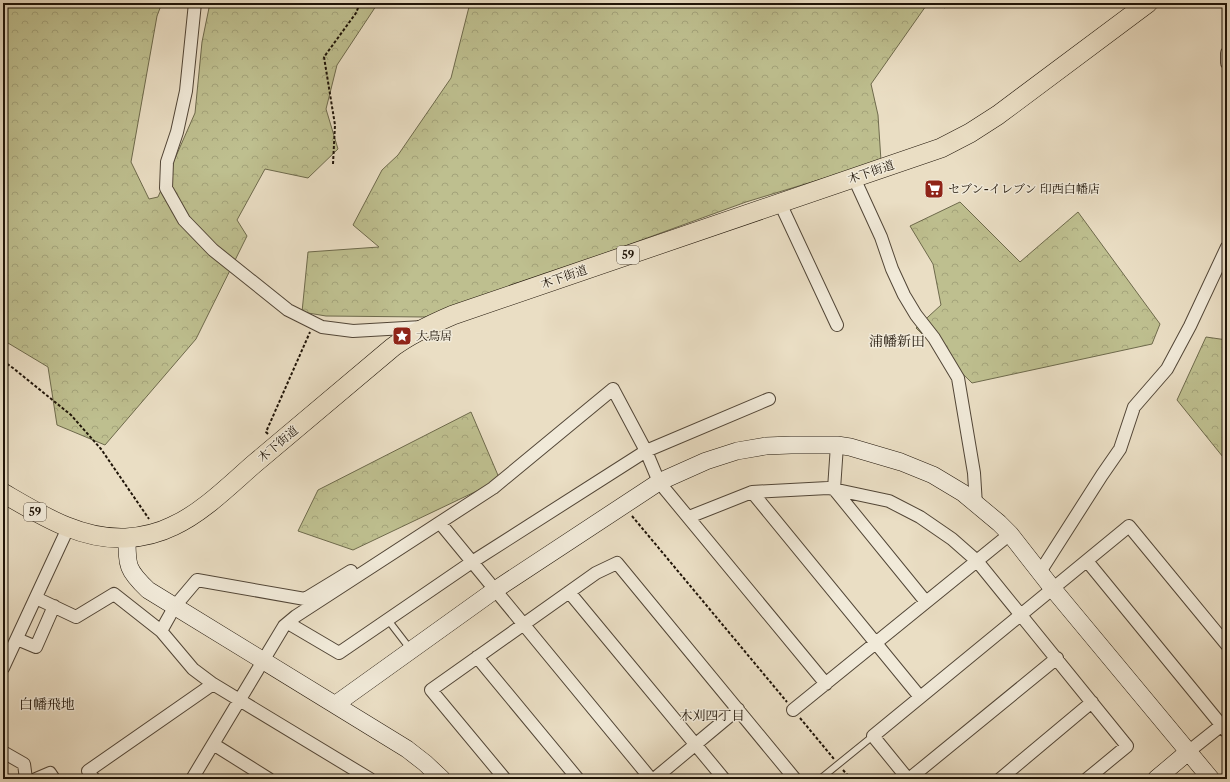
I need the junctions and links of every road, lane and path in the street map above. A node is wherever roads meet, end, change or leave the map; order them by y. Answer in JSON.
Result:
{"nodes":[{"id":1,"x":195,"y":3,"type":"edge"},
{"id":2,"x":360,"y":3,"type":"edge"},
{"id":3,"x":946,"y":3,"type":"edge"},
{"id":4,"x":1148,"y":3,"type":"edge"},
{"id":5,"x":944,"y":8,"type":"dead end"},
{"id":6,"x":1227,"y":53,"type":"edge"},
{"id":7,"x":1227,"y":63,"type":"edge"},
{"id":8,"x":333,"y":164,"type":"dead end"},
{"id":9,"x":854,"y":178,"type":"junction"},
{"id":10,"x":780,"y":203,"type":"junction"},
{"id":11,"x":1227,"y":247,"type":"edge"},
{"id":12,"x":314,"y":323,"type":"junction"},
{"id":13,"x":837,"y":325,"type":"dead end"},
{"id":14,"x":425,"y":327,"type":"junction"},
{"id":15,"x":3,"y":361,"type":"edge"},
{"id":16,"x":769,"y":399,"type":"dead end"},
{"id":17,"x":837,"y":445,"type":"junction"},
{"id":18,"x":275,"y":447,"type":"junction"},
{"id":19,"x":646,"y":451,"type":"junction"},
{"id":20,"x":659,"y":482,"type":"junction"},
{"id":21,"x":834,"y":489,"type":"junction"},
{"id":22,"x":752,"y":492,"type":"junction"},
{"id":23,"x":3,"y":493,"type":"edge"},
{"id":24,"x":482,"y":495,"type":"junction"},
{"id":25,"x":976,"y":505,"type":"junction"},
{"id":26,"x":623,"y":506,"type":"junction"},
{"id":27,"x":689,"y":517,"type":"junction"},
{"id":28,"x":440,"y":523,"type":"junction"},
{"id":29,"x":68,"y":528,"type":"junction"},
{"id":30,"x":152,"y":533,"type":"junction"},
{"id":31,"x":1010,"y":534,"type":"junction"},
{"id":32,"x":127,"y":538,"type":"junction"},
{"id":33,"x":977,"y":561,"type":"junction"},
{"id":34,"x":1087,"y":561,"type":"junction"},
{"id":35,"x":472,"y":562,"type":"junction"},
{"id":36,"x":1040,"y":572,"type":"junction"},
{"id":37,"x":1053,"y":589,"type":"junction"},
{"id":38,"x":495,"y":590,"type":"junction"},
{"id":39,"x":569,"y":592,"type":"junction"},
{"id":40,"x":36,"y":598,"type":"junction"},
{"id":41,"x":926,"y":602,"type":"junction"},
{"id":42,"x":54,"y":606,"type":"junction"},
{"id":43,"x":174,"y":606,"type":"junction"},
{"id":44,"x":1021,"y":615,"type":"junction"},
{"id":45,"x":388,"y":620,"type":"junction"},
{"id":46,"x":288,"y":623,"type":"junction"},
{"id":47,"x":523,"y":624,"type":"junction"},
{"id":48,"x":161,"y":631,"type":"junction"},
{"id":49,"x":17,"y":639,"type":"junction"},
{"id":50,"x":875,"y":644,"type":"junction"},
{"id":51,"x":1227,"y":645,"type":"edge"},
{"id":52,"x":411,"y":650,"type":"junction"},
{"id":53,"x":477,"y":657,"type":"junction"},
{"id":54,"x":1057,"y":658,"type":"junction"},
{"id":55,"x":263,"y":661,"type":"junction"},
{"id":56,"x":3,"y":668,"type":"edge"},
{"id":57,"x":213,"y":684,"type":"junction"},
{"id":58,"x":826,"y":684,"type":"junction"},
{"id":59,"x":920,"y":697,"type":"junction"},
{"id":60,"x":240,"y":699,"type":"junction"},
{"id":61,"x":1092,"y":702,"type":"junction"},
{"id":62,"x":336,"y":704,"type":"junction"},
{"id":63,"x":738,"y":709,"type":"junction"},
{"id":64,"x":793,"y":710,"type":"junction"},
{"id":65,"x":1225,"y":726,"type":"edge"},
{"id":66,"x":873,"y":736,"type":"junction"},
{"id":67,"x":213,"y":744,"type":"junction"},
{"id":68,"x":696,"y":745,"type":"junction"},
{"id":69,"x":3,"y":752,"type":"edge"},
{"id":70,"x":1188,"y":752,"type":"junction"},
{"id":71,"x":838,"y":764,"type":"junction"},
{"id":72,"x":26,"y":779,"type":"edge"},
{"id":73,"x":36,"y":779,"type":"edge"},
{"id":74,"x":54,"y":779,"type":"edge"},
{"id":75,"x":94,"y":779,"type":"edge"},
{"id":76,"x":192,"y":779,"type":"edge"},
{"id":77,"x":269,"y":779,"type":"edge"},
{"id":78,"x":370,"y":779,"type":"edge"},
{"id":79,"x":442,"y":779,"type":"edge"},
{"id":80,"x":505,"y":779,"type":"edge"},
{"id":81,"x":578,"y":779,"type":"edge"},
{"id":82,"x":651,"y":779,"type":"edge"},
{"id":83,"x":654,"y":779,"type":"edge"},
{"id":84,"x":724,"y":779,"type":"edge"},
{"id":85,"x":795,"y":779,"type":"edge"},
{"id":86,"x":820,"y":779,"type":"edge"},
{"id":87,"x":851,"y":779,"type":"edge"},
{"id":88,"x":909,"y":779,"type":"edge"},
{"id":89,"x":1000,"y":779,"type":"edge"},
{"id":90,"x":1087,"y":779,"type":"edge"},
{"id":91,"x":1156,"y":779,"type":"edge"},
{"id":92,"x":1210,"y":779,"type":"edge"}],
"edges":[{"from":1,"to":12,"type":"street"},
{"from":2,"to":8,"type":"path"},
{"from":3,"to":5,"type":"path"},
{"from":4,"to":9,"type":"main road","name":"木下街道","number":"59"},
{"from":6,"to":7,"type":"street"},
{"from":9,"to":10,"type":"main road","name":"木下街道","number":"59"},
{"from":9,"to":25,"type":"street"},
{"from":10,"to":13,"type":"street"},
{"from":10,"to":14,"type":"main road","name":"木下街道","number":"59"},
{"from":11,"to":36,"type":"street"},
{"from":12,"to":14,"type":"street"},
{"from":12,"to":18,"type":"path"},
{"from":14,"to":18,"type":"main road","name":"木下街道","number":"59"},
{"from":15,"to":30,"type":"path"},
{"from":16,"to":19,"type":"street"},
{"from":17,"to":20,"type":"street"},
{"from":17,"to":21,"type":"street"},
{"from":17,"to":25,"type":"street"},
{"from":18,"to":30,"type":"main road","name":"木下街道","number":"59"},
{"from":19,"to":20,"type":"street"},
{"from":19,"to":24,"type":"street"},
{"from":19,"to":35,"type":"street"},
{"from":20,"to":26,"type":"street"},
{"from":20,"to":27,"type":"street"},
{"from":21,"to":22,"type":"street"},
{"from":21,"to":33,"type":"street"},
{"from":21,"to":41,"type":"street"},
{"from":22,"to":27,"type":"street"},
{"from":22,"to":50,"type":"street"},
{"from":23,"to":29,"type":"main road","name":"木下街道","number":"59"},
{"from":24,"to":28,"type":"street"},
{"from":24,"to":43,"type":"street"},
{"from":25,"to":31,"type":"street"},
{"from":26,"to":38,"type":"street"},
{"from":26,"to":64,"type":"path"},
{"from":27,"to":58,"type":"street"},
{"from":28,"to":35,"type":"street"},
{"from":28,"to":46,"type":"street"},
{"from":29,"to":32,"type":"main road","name":"木下街道","number":"59"},
{"from":29,"to":40,"type":"street"},
{"from":30,"to":32,"type":"main road","name":"木下街道","number":"59"},
{"from":31,"to":33,"type":"street"},
{"from":31,"to":36,"type":"street"},
{"from":32,"to":43,"type":"street"},
{"from":33,"to":41,"type":"street"},
{"from":33,"to":44,"type":"street"},
{"from":34,"to":37,"type":"street"},
{"from":34,"to":51,"type":"street"},
{"from":34,"to":65,"type":"street"},
{"from":35,"to":38,"type":"street"},
{"from":35,"to":45,"type":"street"},
{"from":36,"to":37,"type":"street"},
{"from":37,"to":44,"type":"street"},
{"from":37,"to":70,"type":"street"},
{"from":38,"to":47,"type":"street"},
{"from":38,"to":52,"type":"street"},
{"from":39,"to":47,"type":"street"},
{"from":39,"to":63,"type":"street"},
{"from":39,"to":68,"type":"street"},
{"from":40,"to":42,"type":"street"},
{"from":40,"to":49,"type":"street"},
{"from":41,"to":50,"type":"street"},
{"from":42,"to":48,"type":"street"},
{"from":42,"to":49,"type":"street"},
{"from":43,"to":48,"type":"street"},
{"from":43,"to":55,"type":"street"},
{"from":44,"to":54,"type":"street"},
{"from":44,"to":59,"type":"street"},
{"from":45,"to":46,"type":"street"},
{"from":45,"to":52,"type":"lane"},
{"from":46,"to":55,"type":"street"},
{"from":47,"to":53,"type":"street"},
{"from":47,"to":82,"type":"street"},
{"from":48,"to":57,"type":"street"},
{"from":49,"to":56,"type":"street"},
{"from":50,"to":58,"type":"street"},
{"from":50,"to":59,"type":"street"},
{"from":52,"to":62,"type":"street"},
{"from":53,"to":80,"type":"street"},
{"from":53,"to":81,"type":"street"},
{"from":54,"to":61,"type":"street"},
{"from":54,"to":88,"type":"street"},
{"from":55,"to":60,"type":"street"},
{"from":55,"to":62,"type":"street"},
{"from":57,"to":60,"type":"street"},
{"from":57,"to":75,"type":"street"},
{"from":58,"to":64,"type":"street"},
{"from":59,"to":66,"type":"street"},
{"from":60,"to":67,"type":"street"},
{"from":60,"to":78,"type":"street"},
{"from":61,"to":89,"type":"street"},
{"from":61,"to":90,"type":"street"},
{"from":62,"to":79,"type":"street"},
{"from":63,"to":68,"type":"street"},
{"from":63,"to":85,"type":"street"},
{"from":64,"to":71,"type":"path"},
{"from":65,"to":70,"type":"street"},
{"from":66,"to":71,"type":"lane"},
{"from":66,"to":88,"type":"street"},
{"from":67,"to":76,"type":"street"},
{"from":67,"to":77,"type":"street"},
{"from":68,"to":83,"type":"street"},
{"from":68,"to":84,"type":"street"},
{"from":69,"to":72,"type":"street"},
{"from":70,"to":91,"type":"street"},
{"from":70,"to":92,"type":"street"},
{"from":71,"to":86,"type":"lane"},
{"from":71,"to":87,"type":"path"},
{"from":73,"to":74,"type":"street"}]}
